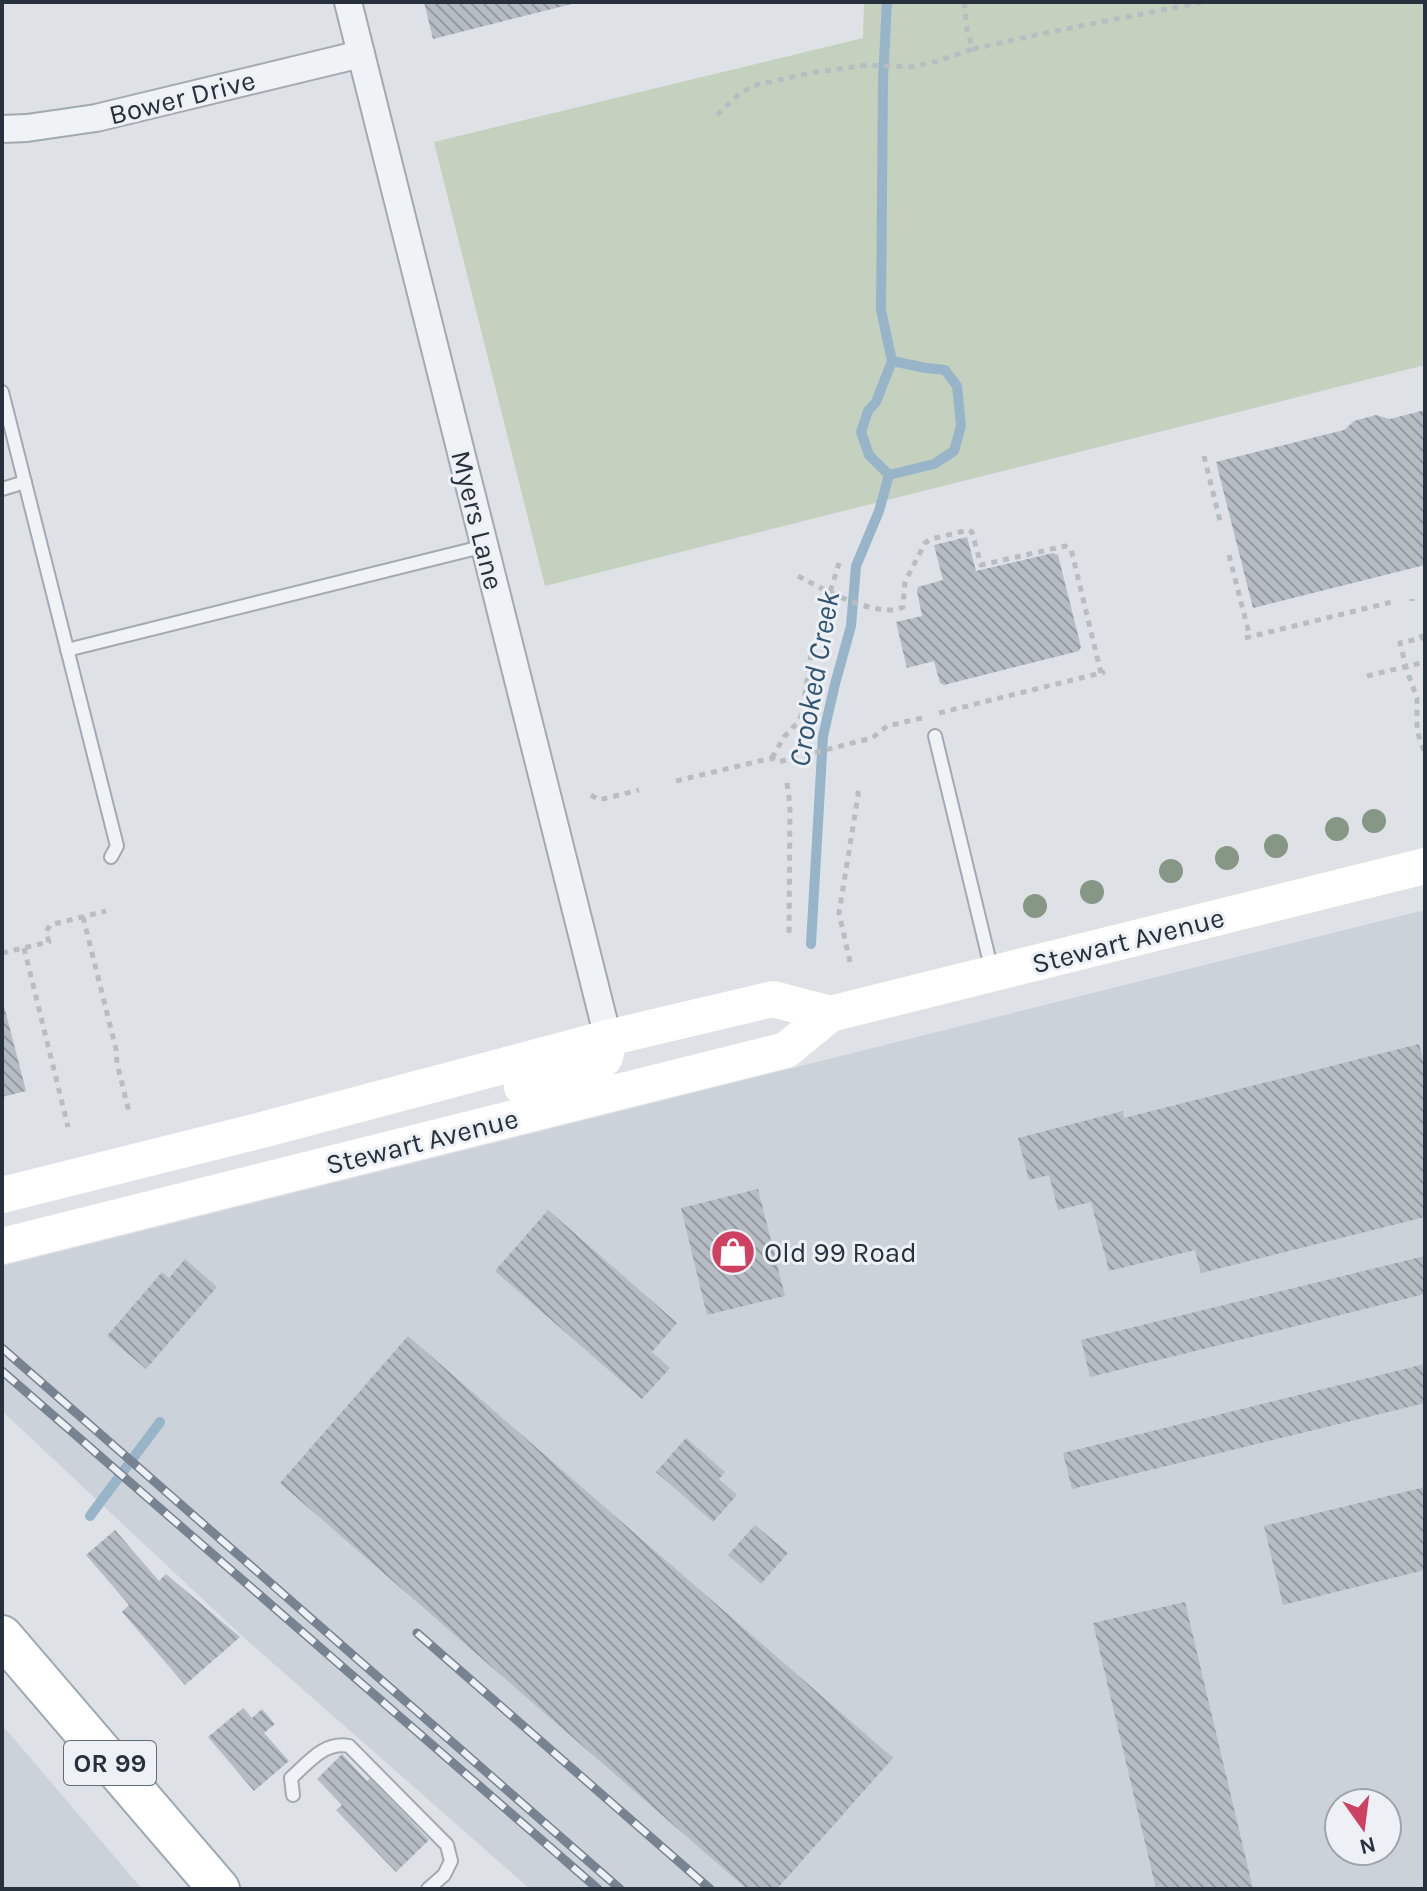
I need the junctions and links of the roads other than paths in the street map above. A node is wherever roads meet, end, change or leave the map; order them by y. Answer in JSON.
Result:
{"nodes":[{"id":1,"x":348,"y":2,"type":"edge"},
{"id":2,"x":361,"y":54,"type":"junction"},
{"id":3,"x":2,"y":129,"type":"edge"},
{"id":4,"x":2,"y":392,"type":"edge"},
{"id":5,"x":25,"y":482,"type":"junction"},
{"id":6,"x":2,"y":489,"type":"edge"},
{"id":7,"x":485,"y":546,"type":"junction"},
{"id":8,"x":67,"y":650,"type":"junction"},
{"id":9,"x":935,"y":736,"type":"dead end"},
{"id":10,"x":111,"y":857,"type":"dead end"},
{"id":11,"x":1425,"y":866,"type":"edge"},
{"id":12,"x":993,"y":974,"type":"junction"},
{"id":13,"x":830,"y":1014,"type":"junction"},
{"id":14,"x":608,"y":1038,"type":"junction"},
{"id":15,"x":329,"y":1165,"type":"junction"},
{"id":16,"x":2,"y":1195,"type":"edge"},
{"id":17,"x":2,"y":1246,"type":"edge"},
{"id":18,"x":2,"y":1636,"type":"edge"},
{"id":19,"x":293,"y":1795,"type":"dead end"},
{"id":20,"x":219,"y":1889,"type":"edge"},
{"id":21,"x":428,"y":1889,"type":"edge"}],
"edges":[{"from":1,"to":2,"type":"street","name":"Myers Lane"},
{"from":2,"to":3,"type":"street","name":"Bower Drive"},
{"from":2,"to":7,"type":"street","name":"Myers Lane"},
{"from":4,"to":5,"type":"lane"},
{"from":5,"to":6,"type":"lane"},
{"from":5,"to":8,"type":"lane"},
{"from":7,"to":8,"type":"lane"},
{"from":7,"to":14,"type":"street","name":"Myers Lane"},
{"from":8,"to":10,"type":"lane"},
{"from":9,"to":12,"type":"lane"},
{"from":11,"to":12,"type":"main road","name":"Stewart Avenue"},
{"from":12,"to":13,"type":"main road","name":"Stewart Avenue"},
{"from":13,"to":14,"type":"main road","name":"Stewart Avenue"},
{"from":13,"to":15,"type":"main road","name":"Stewart Avenue"},
{"from":14,"to":15,"type":"main road"},
{"from":14,"to":16,"type":"main road","name":"Stewart Avenue"},
{"from":15,"to":17,"type":"main road","name":"Stewart Avenue"},
{"from":18,"to":20,"type":"main road","number":"OR 99"},
{"from":19,"to":21,"type":"lane"}]}
